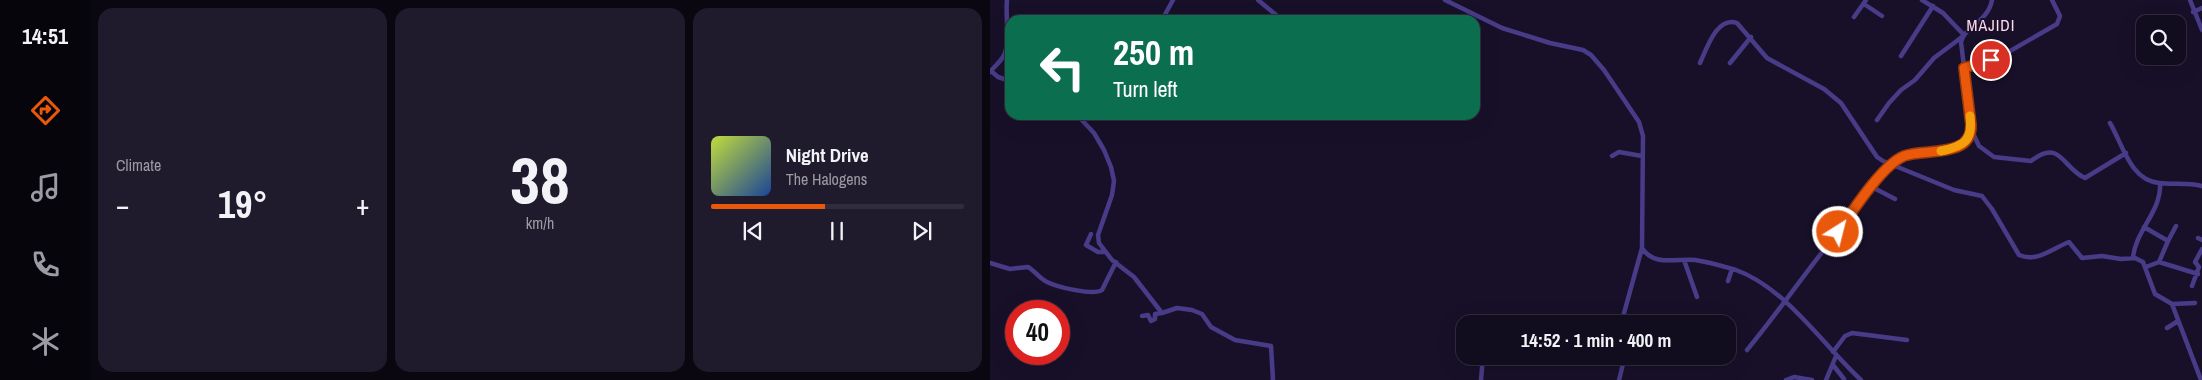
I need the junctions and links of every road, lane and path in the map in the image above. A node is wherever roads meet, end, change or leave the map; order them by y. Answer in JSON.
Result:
{"nodes":[{"id":1,"x":1007,"y":0,"type":"edge"},
{"id":2,"x":1173,"y":0,"type":"edge"},
{"id":3,"x":1258,"y":0,"type":"edge"},
{"id":4,"x":1445,"y":0,"type":"edge"},
{"id":5,"x":1922,"y":0,"type":"edge"},
{"id":6,"x":1992,"y":0,"type":"edge"},
{"id":7,"x":2052,"y":0,"type":"edge"},
{"id":8,"x":2190,"y":0,"type":"edge"},
{"id":9,"x":1865,"y":2,"type":"edge"},
{"id":10,"x":1933,"y":6,"type":"junction"},
{"id":11,"x":2202,"y":8,"type":"edge"},
{"id":12,"x":2193,"y":12,"type":"junction"},
{"id":13,"x":1005,"y":15,"type":"edge"},
{"id":14,"x":1165,"y":15,"type":"edge"},
{"id":15,"x":1276,"y":15,"type":"edge"},
{"id":16,"x":1476,"y":15,"type":"edge"},
{"id":17,"x":1882,"y":16,"type":"dead end"},
{"id":18,"x":1480,"y":17,"type":"edge"},
{"id":19,"x":1854,"y":17,"type":"dead end"},
{"id":20,"x":2202,"y":30,"type":"edge"},
{"id":21,"x":1963,"y":36,"type":"junction"},
{"id":22,"x":1751,"y":37,"type":"junction"},
{"id":23,"x":1005,"y":51,"type":"edge"},
{"id":24,"x":1901,"y":56,"type":"dead end"},
{"id":25,"x":1700,"y":63,"type":"dead end"},
{"id":26,"x":1730,"y":63,"type":"dead end"},
{"id":27,"x":1964,"y":68,"type":"junction"},
{"id":28,"x":990,"y":72,"type":"edge"},
{"id":29,"x":1005,"y":79,"type":"edge"},
{"id":30,"x":1082,"y":120,"type":"edge"},
{"id":31,"x":1877,"y":120,"type":"dead end"},
{"id":32,"x":2110,"y":123,"type":"dead end"},
{"id":33,"x":1972,"y":130,"type":"junction"},
{"id":34,"x":2126,"y":154,"type":"junction"},
{"id":35,"x":1612,"y":156,"type":"dead end"},
{"id":36,"x":1642,"y":156,"type":"junction"},
{"id":37,"x":1892,"y":165,"type":"junction"},
{"id":38,"x":2160,"y":183,"type":"junction"},
{"id":39,"x":1872,"y":186,"type":"junction"},
{"id":40,"x":2202,"y":186,"type":"edge"},
{"id":41,"x":1895,"y":199,"type":"dead end"},
{"id":42,"x":2176,"y":226,"type":"dead end"},
{"id":43,"x":2144,"y":228,"type":"junction"},
{"id":44,"x":1091,"y":234,"type":"dead end"},
{"id":45,"x":2168,"y":241,"type":"junction"},
{"id":46,"x":1642,"y":248,"type":"junction"},
{"id":47,"x":2202,"y":250,"type":"edge"},
{"id":48,"x":1104,"y":252,"type":"junction"},
{"id":49,"x":2133,"y":258,"type":"junction"},
{"id":50,"x":1684,"y":260,"type":"junction"},
{"id":51,"x":1116,"y":262,"type":"junction"},
{"id":52,"x":2158,"y":262,"type":"junction"},
{"id":53,"x":990,"y":263,"type":"edge"},
{"id":54,"x":2146,"y":267,"type":"junction"},
{"id":55,"x":2200,"y":268,"type":"edge"},
{"id":56,"x":1732,"y":269,"type":"junction"},
{"id":57,"x":2198,"y":274,"type":"junction"},
{"id":58,"x":1728,"y":281,"type":"dead end"},
{"id":59,"x":2192,"y":286,"type":"dead end"},
{"id":60,"x":1697,"y":297,"type":"dead end"},
{"id":61,"x":1786,"y":303,"type":"junction"},
{"id":62,"x":2194,"y":303,"type":"dead end"},
{"id":63,"x":2172,"y":304,"type":"junction"},
{"id":64,"x":1162,"y":313,"type":"junction"},
{"id":65,"x":1623,"y":315,"type":"edge"},
{"id":66,"x":1142,"y":316,"type":"dead end"},
{"id":67,"x":2178,"y":321,"type":"junction"},
{"id":68,"x":2167,"y":328,"type":"dead end"},
{"id":69,"x":1907,"y":340,"type":"dead end"},
{"id":70,"x":1747,"y":350,"type":"dead end"},
{"id":71,"x":1834,"y":354,"type":"junction"},
{"id":72,"x":1482,"y":365,"type":"edge"},
{"id":73,"x":1623,"y":365,"type":"edge"},
{"id":74,"x":1832,"y":365,"type":"junction"},
{"id":75,"x":1273,"y":380,"type":"edge"},
{"id":76,"x":1481,"y":380,"type":"edge"},
{"id":77,"x":1619,"y":380,"type":"edge"},
{"id":78,"x":1786,"y":380,"type":"edge"},
{"id":79,"x":1812,"y":380,"type":"edge"},
{"id":80,"x":1826,"y":380,"type":"edge"},
{"id":81,"x":1845,"y":380,"type":"edge"},
{"id":82,"x":1861,"y":380,"type":"edge"},
{"id":83,"x":2201,"y":380,"type":"edge"}],
"edges":[{"from":1,"to":13,"type":"street"},
{"from":2,"to":14,"type":"street"},
{"from":3,"to":15,"type":"street"},
{"from":4,"to":16,"type":"street"},
{"from":5,"to":10,"type":"street"},
{"from":6,"to":21,"type":"street"},
{"from":7,"to":27,"type":"street"},
{"from":8,"to":12,"type":"street"},
{"from":9,"to":17,"type":"street"},
{"from":9,"to":19,"type":"street"},
{"from":10,"to":21,"type":"street"},
{"from":10,"to":24,"type":"street"},
{"from":11,"to":12,"type":"street"},
{"from":12,"to":20,"type":"street"},
{"from":18,"to":36,"type":"street"},
{"from":21,"to":27,"type":"street"},
{"from":21,"to":31,"type":"street"},
{"from":22,"to":25,"type":"street"},
{"from":22,"to":26,"type":"street"},
{"from":22,"to":37,"type":"street"},
{"from":23,"to":28,"type":"street"},
{"from":27,"to":33,"type":"street"},
{"from":28,"to":29,"type":"street"},
{"from":30,"to":48,"type":"street"},
{"from":32,"to":34,"type":"street"},
{"from":33,"to":34,"type":"street"},
{"from":33,"to":37,"type":"street"},
{"from":34,"to":38,"type":"street"},
{"from":35,"to":36,"type":"street"},
{"from":36,"to":46,"type":"street"},
{"from":37,"to":39,"type":"street"},
{"from":37,"to":49,"type":"street"},
{"from":38,"to":40,"type":"street"},
{"from":38,"to":43,"type":"street"},
{"from":39,"to":41,"type":"street"},
{"from":39,"to":61,"type":"street"},
{"from":42,"to":45,"type":"street"},
{"from":43,"to":45,"type":"street"},
{"from":43,"to":49,"type":"street"},
{"from":44,"to":48,"type":"street"},
{"from":45,"to":52,"type":"street"},
{"from":46,"to":50,"type":"street"},
{"from":46,"to":65,"type":"street"},
{"from":47,"to":55,"type":"street"},
{"from":48,"to":51,"type":"street"},
{"from":49,"to":54,"type":"street"},
{"from":50,"to":56,"type":"street"},
{"from":50,"to":60,"type":"street"},
{"from":51,"to":53,"type":"street"},
{"from":51,"to":64,"type":"street"},
{"from":52,"to":54,"type":"street"},
{"from":52,"to":57,"type":"street"},
{"from":54,"to":63,"type":"street"},
{"from":55,"to":57,"type":"street"},
{"from":56,"to":58,"type":"street"},
{"from":56,"to":61,"type":"street"},
{"from":57,"to":59,"type":"street"},
{"from":61,"to":70,"type":"street"},
{"from":61,"to":71,"type":"street"},
{"from":62,"to":63,"type":"street"},
{"from":63,"to":67,"type":"street"},
{"from":64,"to":66,"type":"street"},
{"from":64,"to":75,"type":"street"},
{"from":67,"to":68,"type":"street"},
{"from":67,"to":83,"type":"street"},
{"from":69,"to":71,"type":"street"},
{"from":71,"to":74,"type":"street"},
{"from":71,"to":82,"type":"street"},
{"from":72,"to":76,"type":"street"},
{"from":73,"to":77,"type":"street"},
{"from":74,"to":80,"type":"street"},
{"from":74,"to":81,"type":"street"},
{"from":78,"to":79,"type":"street"}]}
